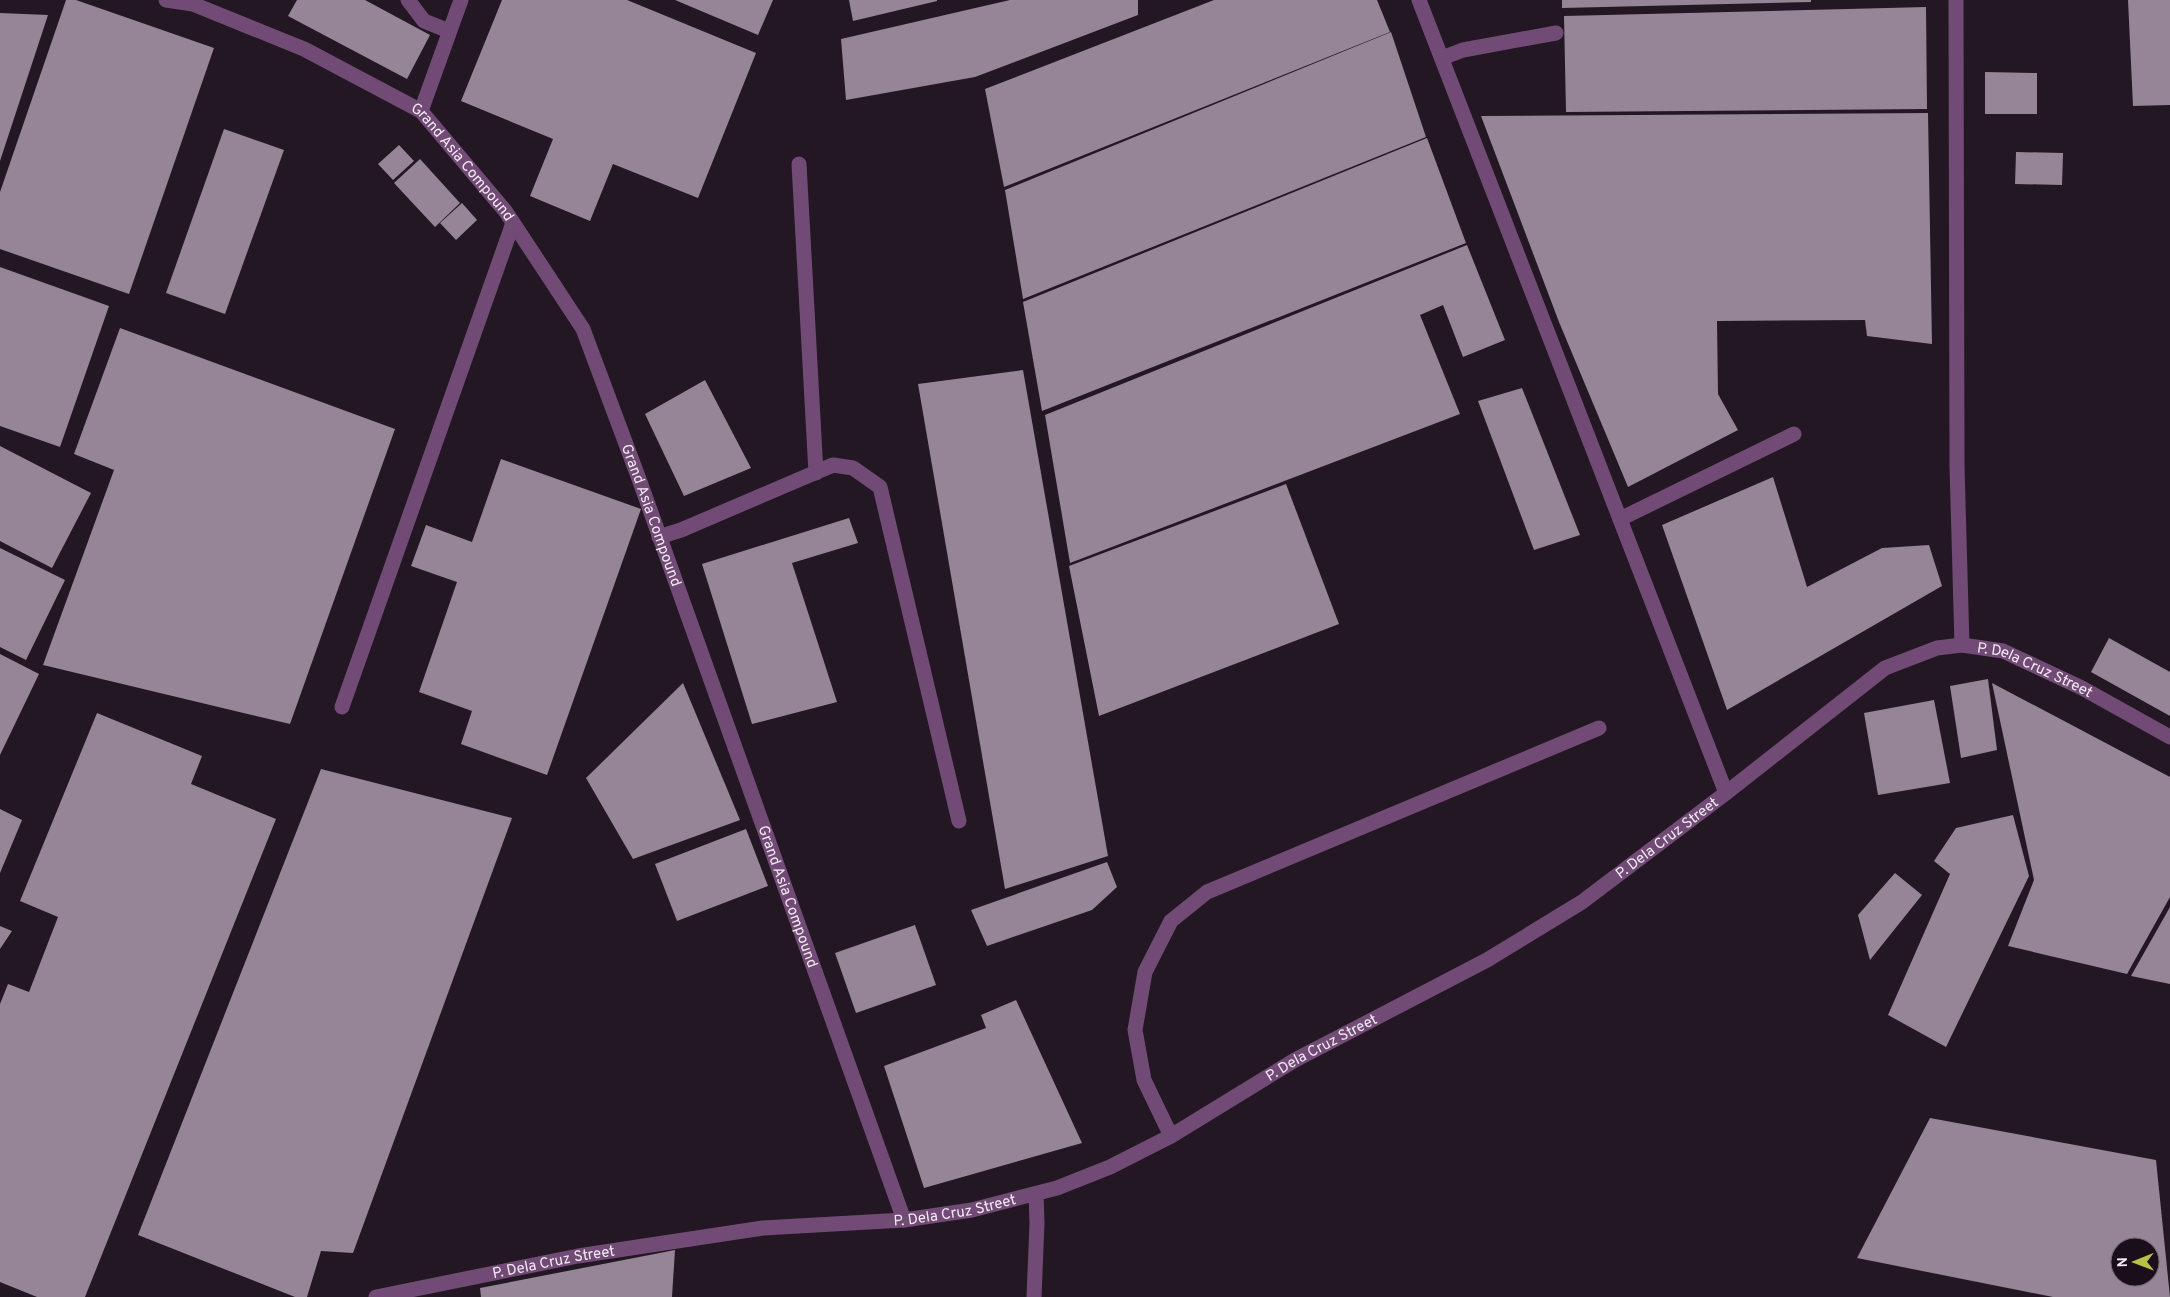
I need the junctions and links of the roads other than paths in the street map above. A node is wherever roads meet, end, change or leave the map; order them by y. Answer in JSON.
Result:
{"nodes":[{"id":1,"x":166,"y":0,"type":"edge"},
{"id":2,"x":408,"y":0,"type":"edge"},
{"id":3,"x":461,"y":0,"type":"edge"},
{"id":4,"x":1419,"y":0,"type":"edge"},
{"id":5,"x":1956,"y":0,"type":"edge"},
{"id":6,"x":450,"y":31,"type":"junction"},
{"id":7,"x":1556,"y":33,"type":"dead end"},
{"id":8,"x":1442,"y":58,"type":"junction"},
{"id":9,"x":421,"y":111,"type":"junction"},
{"id":10,"x":799,"y":164,"type":"dead end"},
{"id":11,"x":513,"y":223,"type":"junction"},
{"id":12,"x":1794,"y":434,"type":"dead end"},
{"id":13,"x":816,"y":473,"type":"junction"},
{"id":14,"x":1620,"y":520,"type":"junction"},
{"id":15,"x":659,"y":537,"type":"junction"},
{"id":16,"x":1962,"y":645,"type":"junction"},
{"id":17,"x":342,"y":707,"type":"dead end"},
{"id":18,"x":1599,"y":728,"type":"dead end"},
{"id":19,"x":2170,"y":737,"type":"edge"},
{"id":20,"x":1726,"y":793,"type":"junction"},
{"id":21,"x":959,"y":820,"type":"dead end"},
{"id":22,"x":1171,"y":1136,"type":"junction"},
{"id":23,"x":1036,"y":1194,"type":"junction"},
{"id":24,"x":904,"y":1220,"type":"junction"},
{"id":25,"x":376,"y":1297,"type":"edge"},
{"id":26,"x":1034,"y":1297,"type":"edge"}],
"edges":[{"from":1,"to":9,"type":"street","name":"Grand Asia Compound"},
{"from":2,"to":6,"type":"street"},
{"from":3,"to":6,"type":"street"},
{"from":4,"to":8,"type":"street"},
{"from":5,"to":16,"type":"street"},
{"from":6,"to":9,"type":"street"},
{"from":7,"to":8,"type":"street"},
{"from":8,"to":14,"type":"street"},
{"from":9,"to":11,"type":"street","name":"Grand Asia Compound"},
{"from":10,"to":13,"type":"street"},
{"from":11,"to":15,"type":"street","name":"Grand Asia Compound"},
{"from":11,"to":17,"type":"street"},
{"from":12,"to":14,"type":"street"},
{"from":13,"to":15,"type":"street"},
{"from":13,"to":21,"type":"street"},
{"from":14,"to":20,"type":"street"},
{"from":15,"to":24,"type":"street","name":"Grand Asia Compound"},
{"from":16,"to":19,"type":"street","name":"P. Dela Cruz Street"},
{"from":16,"to":20,"type":"street","name":"P. Dela Cruz Street"},
{"from":18,"to":22,"type":"street"},
{"from":20,"to":22,"type":"street","name":"P. Dela Cruz Street"},
{"from":22,"to":23,"type":"street","name":"P. Dela Cruz Street"},
{"from":23,"to":24,"type":"street","name":"P. Dela Cruz Street"},
{"from":23,"to":26,"type":"street"},
{"from":24,"to":25,"type":"street","name":"P. Dela Cruz Street"}]}
